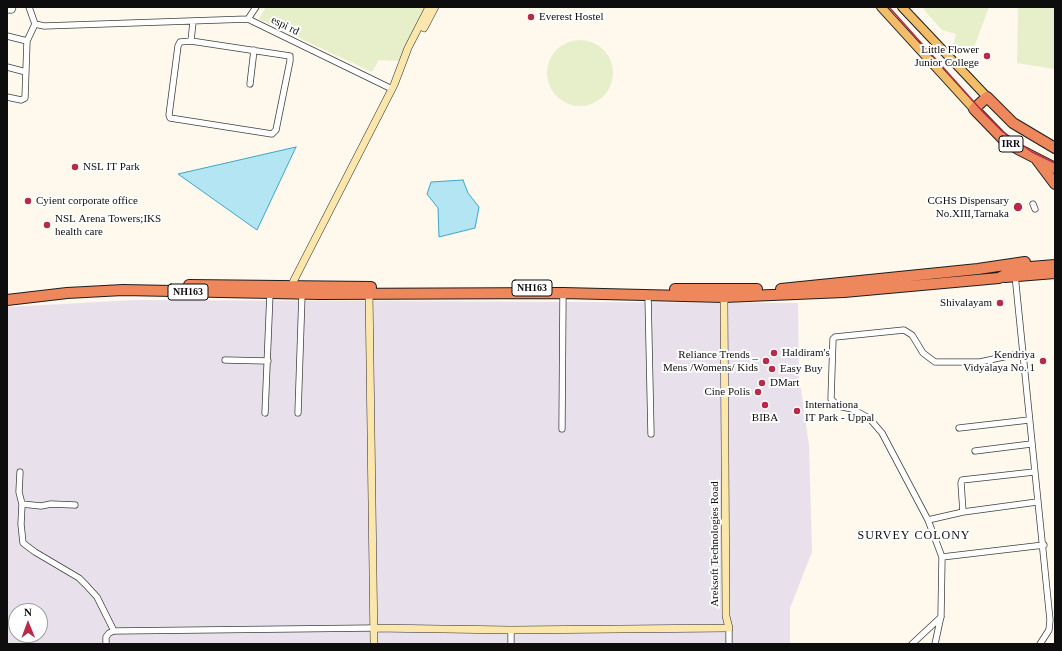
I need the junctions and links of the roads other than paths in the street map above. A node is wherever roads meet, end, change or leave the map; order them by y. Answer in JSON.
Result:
{"nodes":[{"id":1,"x":13,"y":7,"type":"edge"},
{"id":2,"x":29,"y":7,"type":"edge"},
{"id":3,"x":256,"y":7,"type":"edge"},
{"id":4,"x":429,"y":7,"type":"edge"},
{"id":5,"x":435,"y":7,"type":"edge"},
{"id":6,"x":881,"y":7,"type":"edge"},
{"id":7,"x":902,"y":7,"type":"edge"},
{"id":8,"x":7,"y":10,"type":"edge"},
{"id":9,"x":248,"y":19,"type":"junction"},
{"id":10,"x":193,"y":22,"type":"junction"},
{"id":11,"x":35,"y":24,"type":"junction"},
{"id":12,"x":7,"y":36,"type":"edge"},
{"id":13,"x":191,"y":40,"type":"junction"},
{"id":14,"x":26,"y":41,"type":"junction"},
{"id":15,"x":254,"y":50,"type":"junction"},
{"id":16,"x":406,"y":55,"type":"junction"},
{"id":17,"x":7,"y":67,"type":"edge"},
{"id":18,"x":26,"y":72,"type":"junction"},
{"id":19,"x":250,"y":84,"type":"dead end"},
{"id":20,"x":392,"y":89,"type":"junction"},
{"id":21,"x":7,"y":97,"type":"edge"},
{"id":22,"x":987,"y":97,"type":"junction"},
{"id":23,"x":974,"y":109,"type":"junction"},
{"id":24,"x":1055,"y":148,"type":"edge"},
{"id":25,"x":1037,"y":159,"type":"junction"},
{"id":26,"x":1055,"y":168,"type":"edge"},
{"id":27,"x":1055,"y":184,"type":"edge"},
{"id":28,"x":1055,"y":259,"type":"edge"},
{"id":29,"x":1055,"y":265,"type":"edge"},
{"id":30,"x":1055,"y":272,"type":"edge"},
{"id":31,"x":1015,"y":273,"type":"junction"},
{"id":32,"x":290,"y":290,"type":"junction"},
{"id":33,"x":369,"y":290,"type":"junction"},
{"id":34,"x":50,"y":292,"type":"junction"},
{"id":35,"x":7,"y":293,"type":"edge"},
{"id":36,"x":563,"y":293,"type":"junction"},
{"id":37,"x":270,"y":294,"type":"junction"},
{"id":38,"x":302,"y":294,"type":"junction"},
{"id":39,"x":648,"y":295,"type":"junction"},
{"id":40,"x":726,"y":297,"type":"junction"},
{"id":41,"x":7,"y":300,"type":"edge"},
{"id":42,"x":1022,"y":353,"type":"junction"},
{"id":43,"x":226,"y":360,"type":"dead end"},
{"id":44,"x":268,"y":361,"type":"junction"},
{"id":45,"x":265,"y":412,"type":"dead end"},
{"id":46,"x":298,"y":413,"type":"dead end"},
{"id":47,"x":1029,"y":420,"type":"junction"},
{"id":48,"x":959,"y":428,"type":"dead end"},
{"id":49,"x":562,"y":429,"type":"dead end"},
{"id":50,"x":651,"y":434,"type":"dead end"},
{"id":51,"x":1031,"y":444,"type":"junction"},
{"id":52,"x":975,"y":451,"type":"dead end"},
{"id":53,"x":20,"y":472,"type":"dead end"},
{"id":54,"x":1034,"y":472,"type":"junction"},
{"id":55,"x":1037,"y":502,"type":"junction"},
{"id":56,"x":22,"y":504,"type":"junction"},
{"id":57,"x":75,"y":505,"type":"dead end"},
{"id":58,"x":963,"y":512,"type":"junction"},
{"id":59,"x":928,"y":520,"type":"junction"},
{"id":60,"x":1044,"y":545,"type":"junction"},
{"id":61,"x":942,"y":557,"type":"junction"},
{"id":62,"x":941,"y":616,"type":"junction"},
{"id":63,"x":374,"y":628,"type":"junction"},
{"id":64,"x":729,"y":628,"type":"junction"},
{"id":65,"x":511,"y":630,"type":"junction"},
{"id":66,"x":114,"y":631,"type":"junction"},
{"id":67,"x":106,"y":644,"type":"edge"},
{"id":68,"x":374,"y":644,"type":"edge"},
{"id":69,"x":511,"y":644,"type":"edge"},
{"id":70,"x":729,"y":644,"type":"edge"},
{"id":71,"x":912,"y":644,"type":"edge"},
{"id":72,"x":935,"y":644,"type":"edge"},
{"id":73,"x":1040,"y":644,"type":"edge"}],
"edges":[{"from":1,"to":8,"type":"street"},
{"from":2,"to":11,"type":"street"},
{"from":3,"to":9,"type":"street"},
{"from":4,"to":16,"type":"street"},
{"from":5,"to":16,"type":"street"},
{"from":6,"to":23,"type":"main road","number":"IRR"},
{"from":7,"to":22,"type":"main road","number":"IRR"},
{"from":9,"to":10,"type":"street","name":"espi rd"},
{"from":9,"to":20,"type":"street","name":"espi rd"},
{"from":10,"to":11,"type":"street","name":"espi rd"},
{"from":10,"to":13,"type":"street"},
{"from":11,"to":14,"type":"street"},
{"from":12,"to":14,"type":"street"},
{"from":13,"to":15,"type":"street"},
{"from":13,"to":15,"type":"street"},
{"from":14,"to":18,"type":"street"},
{"from":15,"to":19,"type":"street"},
{"from":16,"to":20,"type":"street"},
{"from":17,"to":18,"type":"street"},
{"from":18,"to":21,"type":"street"},
{"from":20,"to":32,"type":"street"},
{"from":22,"to":23,"type":"highway"},
{"from":22,"to":24,"type":"highway","number":"IRR"},
{"from":23,"to":25,"type":"highway","number":"IRR"},
{"from":25,"to":26,"type":"highway","number":"IRR"},
{"from":25,"to":27,"type":"highway"},
{"from":28,"to":33,"type":"highway","number":"NH163"},
{"from":29,"to":31,"type":"highway","number":"NH163"},
{"from":30,"to":31,"type":"highway","number":"NH163"},
{"from":31,"to":40,"type":"highway","number":"NH163"},
{"from":31,"to":42,"type":"street"},
{"from":32,"to":33,"type":"highway","number":"NH163"},
{"from":32,"to":34,"type":"highway","number":"NH163"},
{"from":32,"to":37,"type":"highway","number":"NH163"},
{"from":32,"to":38,"type":"highway","number":"NH163"},
{"from":33,"to":36,"type":"highway","number":"NH163"},
{"from":33,"to":38,"type":"highway","number":"NH163"},
{"from":33,"to":63,"type":"street"},
{"from":34,"to":35,"type":"highway","number":"NH163"},
{"from":34,"to":37,"type":"highway","number":"NH163"},
{"from":34,"to":41,"type":"highway","number":"NH163"},
{"from":36,"to":39,"type":"highway","number":"NH163"},
{"from":36,"to":49,"type":"street"},
{"from":37,"to":44,"type":"street"},
{"from":38,"to":46,"type":"street"},
{"from":39,"to":40,"type":"highway","number":"NH163"},
{"from":39,"to":50,"type":"street"},
{"from":40,"to":64,"type":"street","name":"Areksoft Technologies Road"},
{"from":42,"to":47,"type":"street"},
{"from":42,"to":59,"type":"street"},
{"from":43,"to":44,"type":"street"},
{"from":44,"to":45,"type":"street"},
{"from":47,"to":48,"type":"street"},
{"from":47,"to":51,"type":"street"},
{"from":51,"to":52,"type":"street"},
{"from":51,"to":54,"type":"street"},
{"from":53,"to":56,"type":"street"},
{"from":54,"to":55,"type":"street"},
{"from":54,"to":58,"type":"street"},
{"from":55,"to":58,"type":"street"},
{"from":55,"to":60,"type":"street"},
{"from":56,"to":57,"type":"street"},
{"from":56,"to":66,"type":"street"},
{"from":58,"to":59,"type":"street"},
{"from":59,"to":61,"type":"street"},
{"from":60,"to":61,"type":"street"},
{"from":60,"to":73,"type":"street"},
{"from":61,"to":62,"type":"street"},
{"from":62,"to":71,"type":"street"},
{"from":62,"to":72,"type":"street"},
{"from":63,"to":65,"type":"street"},
{"from":63,"to":66,"type":"street"},
{"from":63,"to":68,"type":"street"},
{"from":64,"to":65,"type":"street"},
{"from":64,"to":70,"type":"street"},
{"from":65,"to":69,"type":"street"},
{"from":66,"to":67,"type":"street"}]}
